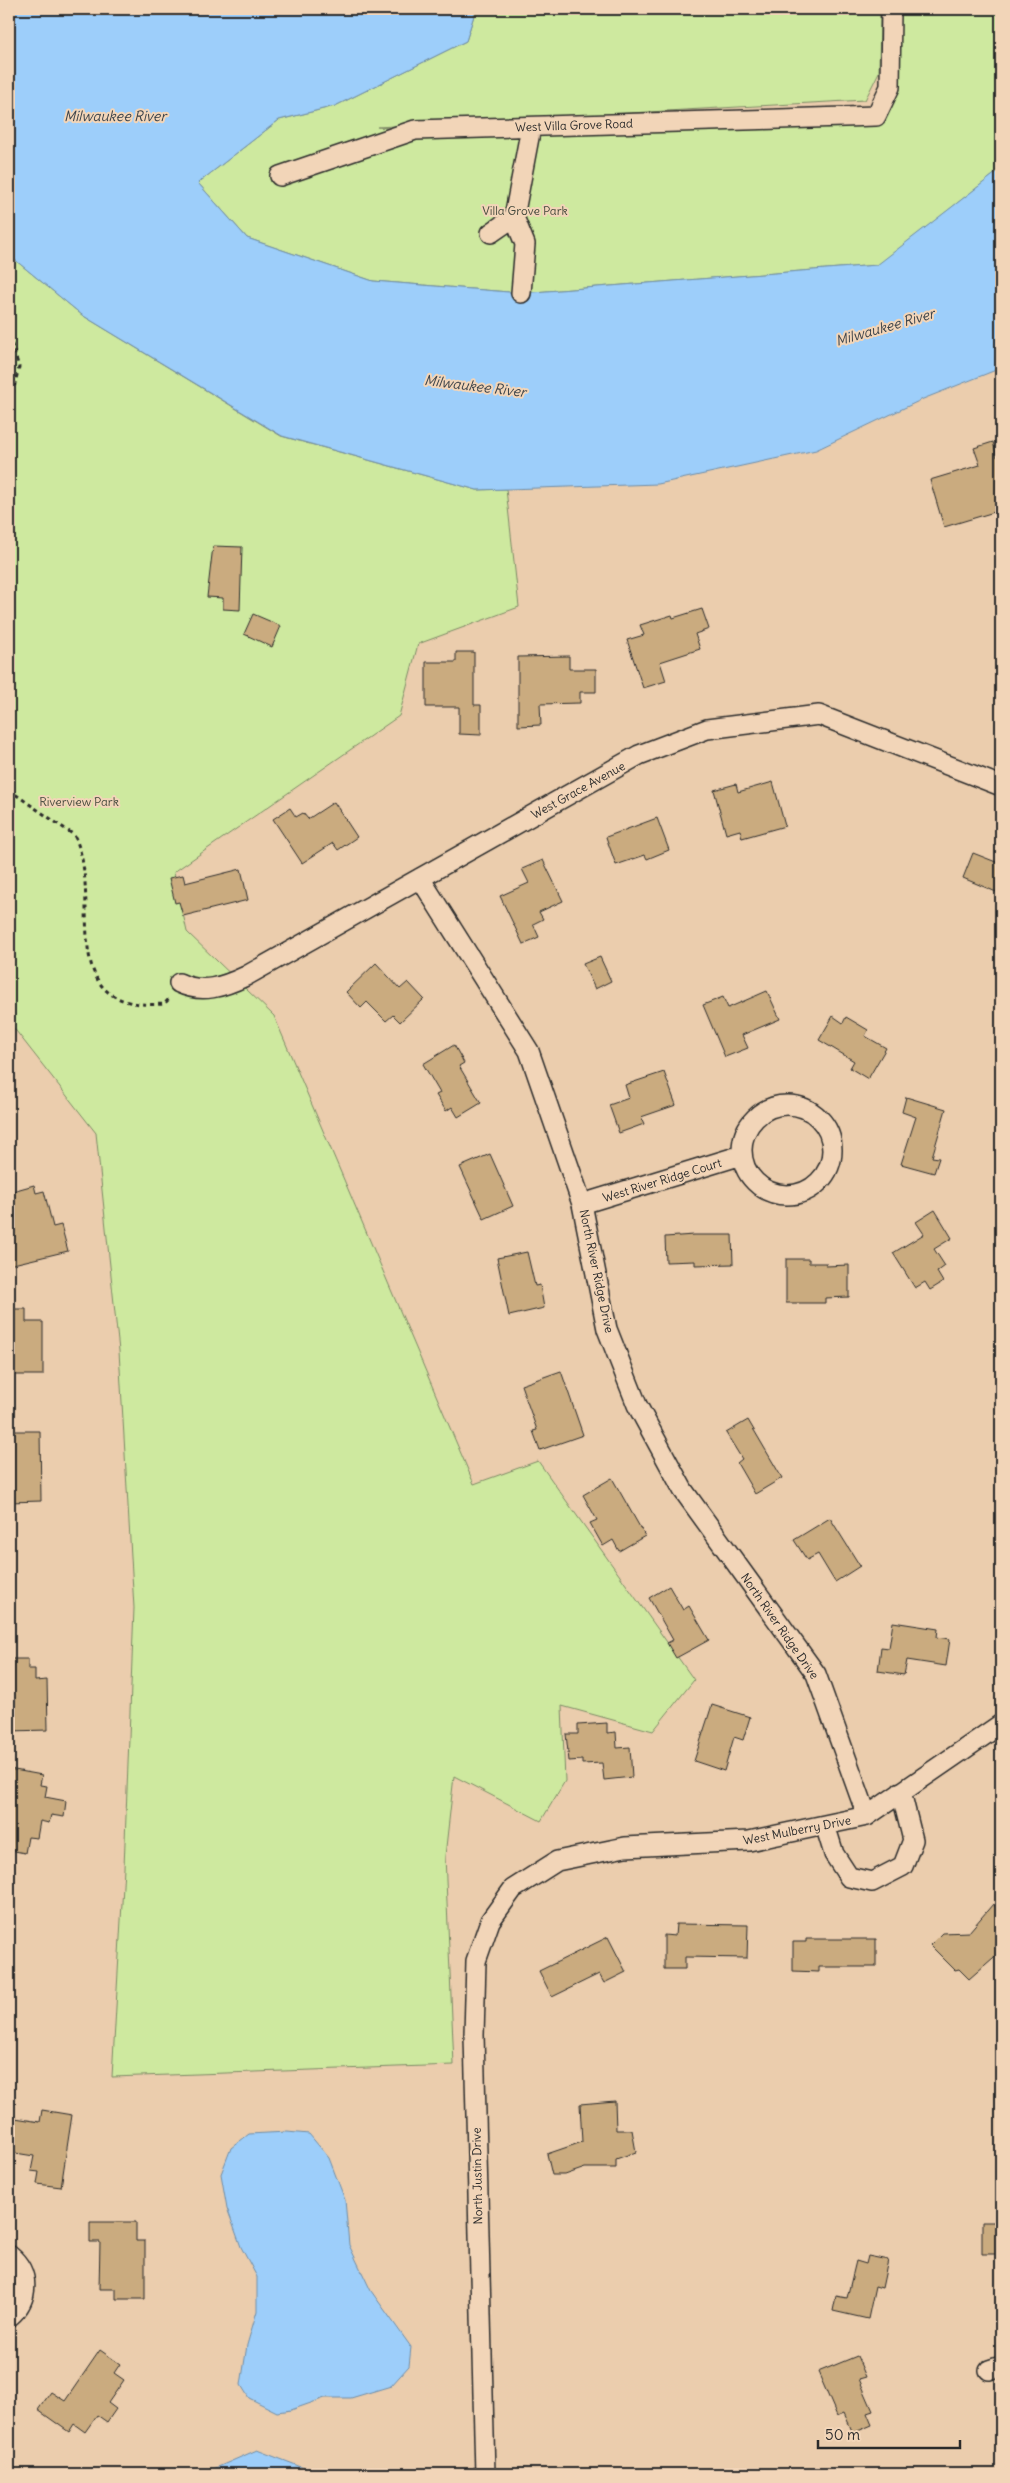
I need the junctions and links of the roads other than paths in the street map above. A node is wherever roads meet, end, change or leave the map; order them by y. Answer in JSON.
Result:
{"nodes":[{"id":1,"x":890,"y":9,"type":"edge"},
{"id":2,"x":531,"y":127,"type":"junction"},
{"id":3,"x":280,"y":176,"type":"dead end"},
{"id":4,"x":514,"y":217,"type":"junction"},
{"id":5,"x":491,"y":233,"type":"dead end"},
{"id":6,"x":521,"y":293,"type":"dead end"},
{"id":7,"x":1001,"y":786,"type":"edge"},
{"id":8,"x":420,"y":878,"type":"junction"},
{"id":9,"x":179,"y":984,"type":"road end"},
{"id":10,"x":742,"y":1155,"type":"junction"},
{"id":11,"x":582,"y":1204,"type":"junction"},
{"id":12,"x":1001,"y":1724,"type":"edge"},
{"id":13,"x":902,"y":1792,"type":"junction"},
{"id":14,"x":867,"y":1816,"type":"junction"},
{"id":15,"x":825,"y":1825,"type":"junction"},
{"id":16,"x":514,"y":1889,"type":"joint"},
{"id":17,"x":9,"y":2255,"type":"edge"},
{"id":18,"x":9,"y":2317,"type":"edge"},
{"id":19,"x":485,"y":2474,"type":"edge"}],
"edges":[{"from":1,"to":2,"type":"street","name":"West Villa Grove Road"},
{"from":2,"to":3,"type":"street","name":"West Villa Grove Road"},
{"from":2,"to":4,"type":"street"},
{"from":4,"to":5,"type":"street"},
{"from":4,"to":6,"type":"street"},
{"from":7,"to":8,"type":"street","name":"West Grace Avenue"},
{"from":8,"to":9,"type":"street","name":"West Grace Avenue"},
{"from":8,"to":11,"type":"street","name":"North River Ridge Drive"},
{"from":10,"to":10,"type":"street"},
{"from":10,"to":11,"type":"street","name":"West River Ridge Court"},
{"from":11,"to":14,"type":"street","name":"North River Ridge Drive"},
{"from":12,"to":13,"type":"street","name":"West Mulberry Drive"},
{"from":13,"to":14,"type":"street","name":"West Mulberry Drive"},
{"from":13,"to":15,"type":"street"},
{"from":14,"to":15,"type":"street","name":"West Mulberry Drive"},
{"from":15,"to":16,"type":"street","name":"West Mulberry Drive"},
{"from":16,"to":19,"type":"street","name":"North Justin Drive"},
{"from":17,"to":18,"type":"street"}]}
